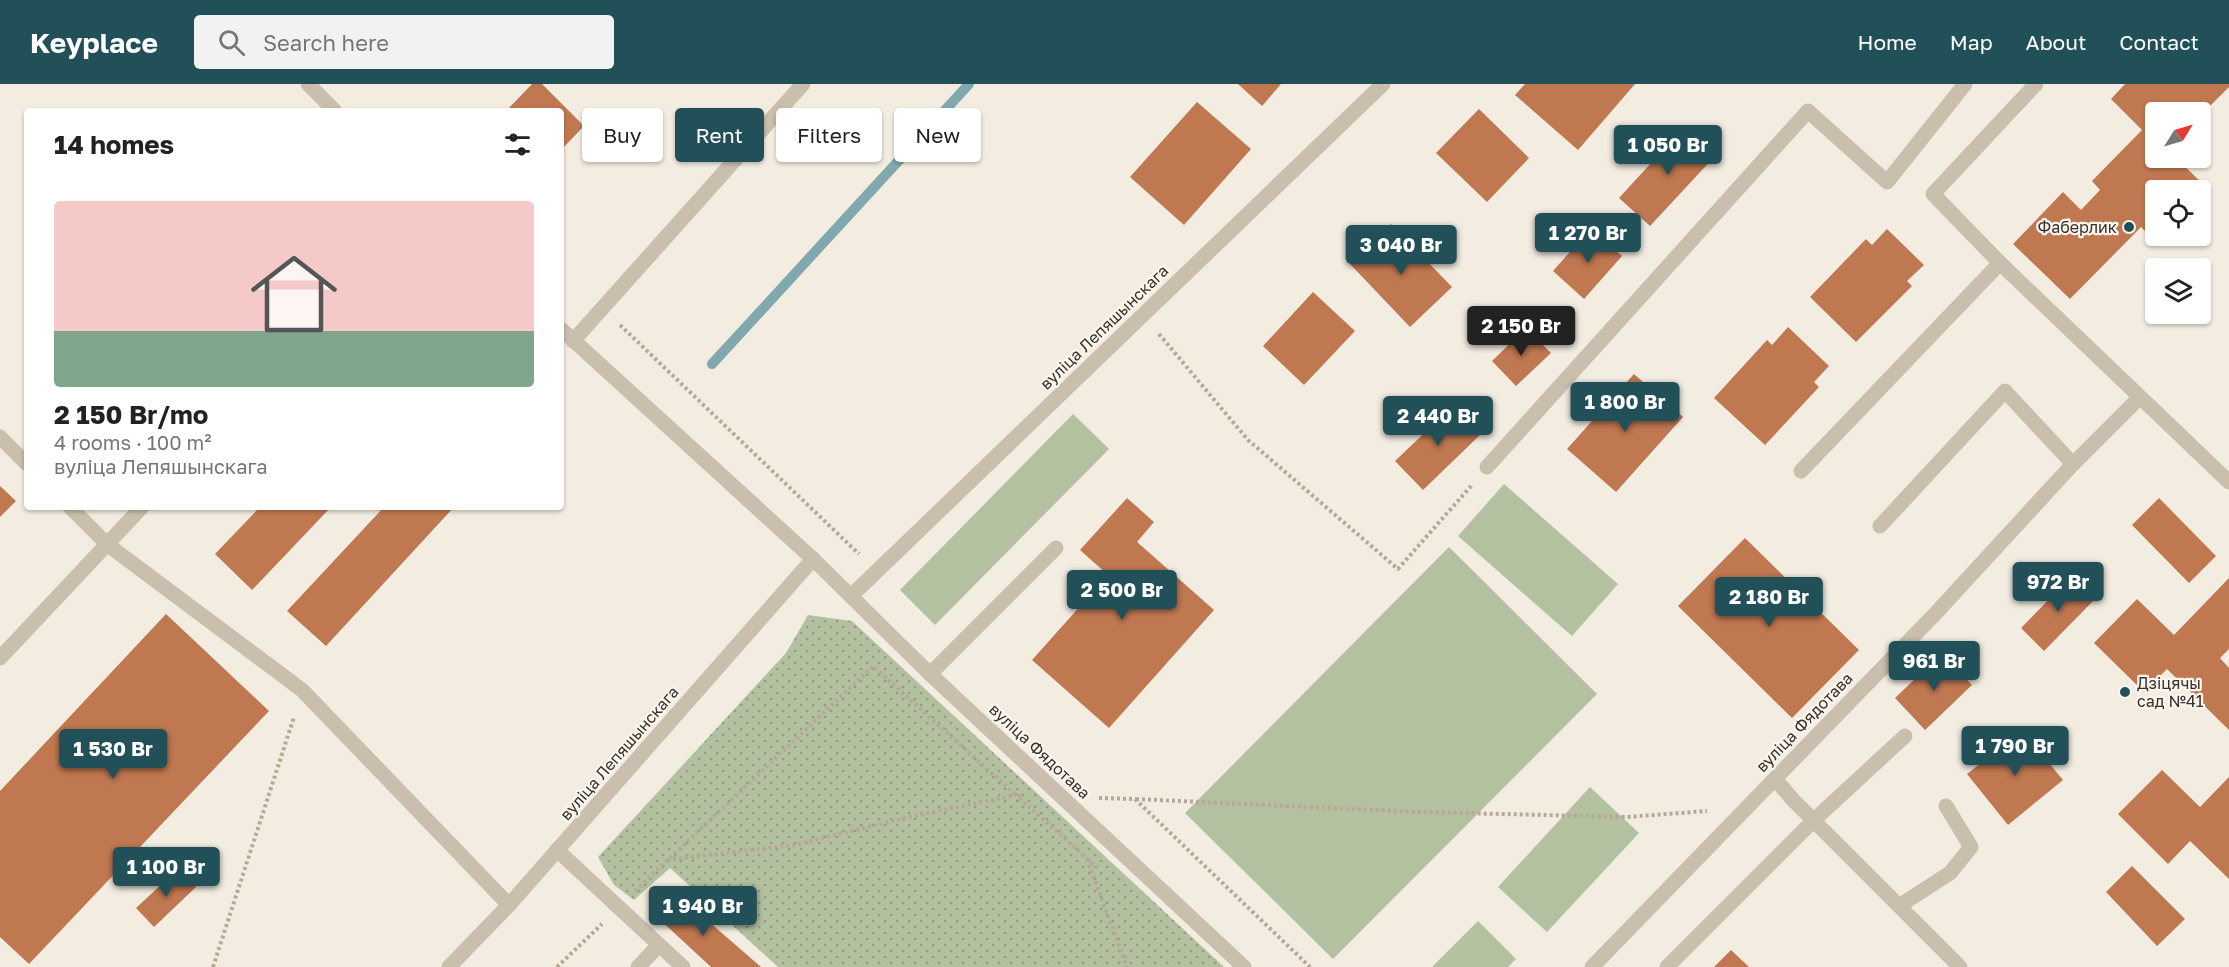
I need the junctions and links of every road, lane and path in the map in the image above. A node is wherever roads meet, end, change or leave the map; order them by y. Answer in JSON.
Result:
{"nodes":[{"id":1,"x":308,"y":84,"type":"edge"},
{"id":2,"x":803,"y":84,"type":"edge"},
{"id":3,"x":1383,"y":84,"type":"edge"},
{"id":4,"x":1965,"y":84,"type":"edge"},
{"id":5,"x":2036,"y":84,"type":"edge"},
{"id":6,"x":333,"y":108,"type":"edge"},
{"id":7,"x":2000,"y":263,"type":"junction"},
{"id":8,"x":602,"y":308,"type":"junction"},
{"id":9,"x":1143,"y":315,"type":"junction"},
{"id":10,"x":564,"y":332,"type":"edge"},
{"id":11,"x":573,"y":341,"type":"junction"},
{"id":12,"x":2140,"y":397,"type":"junction"},
{"id":13,"x":0,"y":437,"type":"edge"},
{"id":14,"x":24,"y":461,"type":"edge"},
{"id":15,"x":2073,"y":464,"type":"junction"},
{"id":16,"x":1487,"y":467,"type":"joint"},
{"id":17,"x":1800,"y":471,"type":"dead end"},
{"id":18,"x":2229,"y":482,"type":"edge"},
{"id":19,"x":73,"y":510,"type":"edge"},
{"id":20,"x":139,"y":510,"type":"edge"},
{"id":21,"x":1880,"y":526,"type":"dead end"},
{"id":22,"x":108,"y":545,"type":"junction"},
{"id":23,"x":1056,"y":548,"type":"dead end"},
{"id":24,"x":813,"y":559,"type":"junction"},
{"id":25,"x":877,"y":571,"type":"junction"},
{"id":26,"x":851,"y":596,"type":"junction"},
{"id":27,"x":0,"y":658,"type":"edge"},
{"id":28,"x":930,"y":674,"type":"junction"},
{"id":29,"x":302,"y":690,"type":"junction"},
{"id":30,"x":1905,"y":735,"type":"dead end"},
{"id":31,"x":1774,"y":779,"type":"junction"},
{"id":32,"x":1016,"y":795,"type":"junction"},
{"id":33,"x":1064,"y":797,"type":"junction"},
{"id":34,"x":1136,"y":799,"type":"junction"},
{"id":35,"x":1946,"y":806,"type":"dead end"},
{"id":36,"x":1746,"y":808,"type":"junction"},
{"id":37,"x":1814,"y":820,"type":"junction"},
{"id":38,"x":557,"y":850,"type":"junction"},
{"id":39,"x":1087,"y":859,"type":"junction"},
{"id":40,"x":666,"y":860,"type":"junction"},
{"id":41,"x":1104,"y":874,"type":"dead end"},
{"id":42,"x":509,"y":905,"type":"junction"},
{"id":43,"x":1899,"y":906,"type":"junction"},
{"id":44,"x":619,"y":907,"type":"junction"},
{"id":45,"x":659,"y":945,"type":"junction"},
{"id":46,"x":213,"y":967,"type":"edge"},
{"id":47,"x":449,"y":967,"type":"edge"},
{"id":48,"x":557,"y":967,"type":"edge"},
{"id":49,"x":638,"y":967,"type":"edge"},
{"id":50,"x":683,"y":967,"type":"edge"},
{"id":51,"x":1127,"y":967,"type":"edge"},
{"id":52,"x":1244,"y":967,"type":"edge"},
{"id":53,"x":1310,"y":967,"type":"edge"},
{"id":54,"x":1592,"y":967,"type":"edge"},
{"id":55,"x":1667,"y":967,"type":"edge"},
{"id":56,"x":1960,"y":967,"type":"edge"}],
"edges":[{"from":1,"to":6,"type":"street"},
{"from":2,"to":8,"type":"street"},
{"from":3,"to":9,"type":"street","name":"вуліца Лепяшынскага"},
{"from":4,"to":16,"type":"street"},
{"from":5,"to":7,"type":"street"},
{"from":7,"to":12,"type":"street"},
{"from":7,"to":17,"type":"street"},
{"from":8,"to":11,"type":"street"},
{"from":8,"to":25,"type":"path"},
{"from":9,"to":16,"type":"path"},
{"from":9,"to":25,"type":"street","name":"вуліца Лепяшынскага"},
{"from":10,"to":11,"type":"street","name":"вуліца Фядотава"},
{"from":11,"to":24,"type":"street","name":"вуліца Фядотава"},
{"from":12,"to":15,"type":"street","name":"вуліца Фядотава"},
{"from":12,"to":18,"type":"street"},
{"from":13,"to":14,"type":"street"},
{"from":15,"to":21,"type":"street"},
{"from":15,"to":31,"type":"street","name":"вуліца Фядотава"},
{"from":19,"to":22,"type":"street"},
{"from":20,"to":22,"type":"street"},
{"from":22,"to":27,"type":"street"},
{"from":22,"to":29,"type":"street"},
{"from":23,"to":28,"type":"street"},
{"from":24,"to":26,"type":"street","name":"вуліца Фядотава"},
{"from":24,"to":38,"type":"street","name":"вуліца Лепяшынскага"},
{"from":25,"to":26,"type":"street","name":"вуліца Лепяшынскага"},
{"from":26,"to":28,"type":"street","name":"вуліца Фядотава"},
{"from":28,"to":33,"type":"street","name":"вуліца Фядотава"},
{"from":29,"to":42,"type":"street"},
{"from":29,"to":46,"type":"path"},
{"from":30,"to":37,"type":"street"},
{"from":31,"to":36,"type":"street","name":"вуліца Фядотава"},
{"from":31,"to":37,"type":"street"},
{"from":32,"to":33,"type":"path"},
{"from":32,"to":39,"type":"path"},
{"from":32,"to":40,"type":"path"},
{"from":32,"to":40,"type":"path"},
{"from":33,"to":34,"type":"path"},
{"from":33,"to":52,"type":"street","name":"вуліца Фядотава"},
{"from":34,"to":36,"type":"path"},
{"from":34,"to":53,"type":"path"},
{"from":35,"to":43,"type":"street"},
{"from":36,"to":54,"type":"street","name":"вуліца Фядотава"},
{"from":37,"to":43,"type":"street"},
{"from":37,"to":55,"type":"street"},
{"from":38,"to":42,"type":"street","name":"вуліца Лепяшынскага"},
{"from":38,"to":44,"type":"street"},
{"from":39,"to":41,"type":"path"},
{"from":39,"to":51,"type":"path"},
{"from":40,"to":44,"type":"path"},
{"from":42,"to":47,"type":"street","name":"вуліца Лепяшынскага"},
{"from":43,"to":56,"type":"street"},
{"from":44,"to":45,"type":"street"},
{"from":44,"to":48,"type":"path"},
{"from":45,"to":49,"type":"street"},
{"from":45,"to":50,"type":"street"}]}
